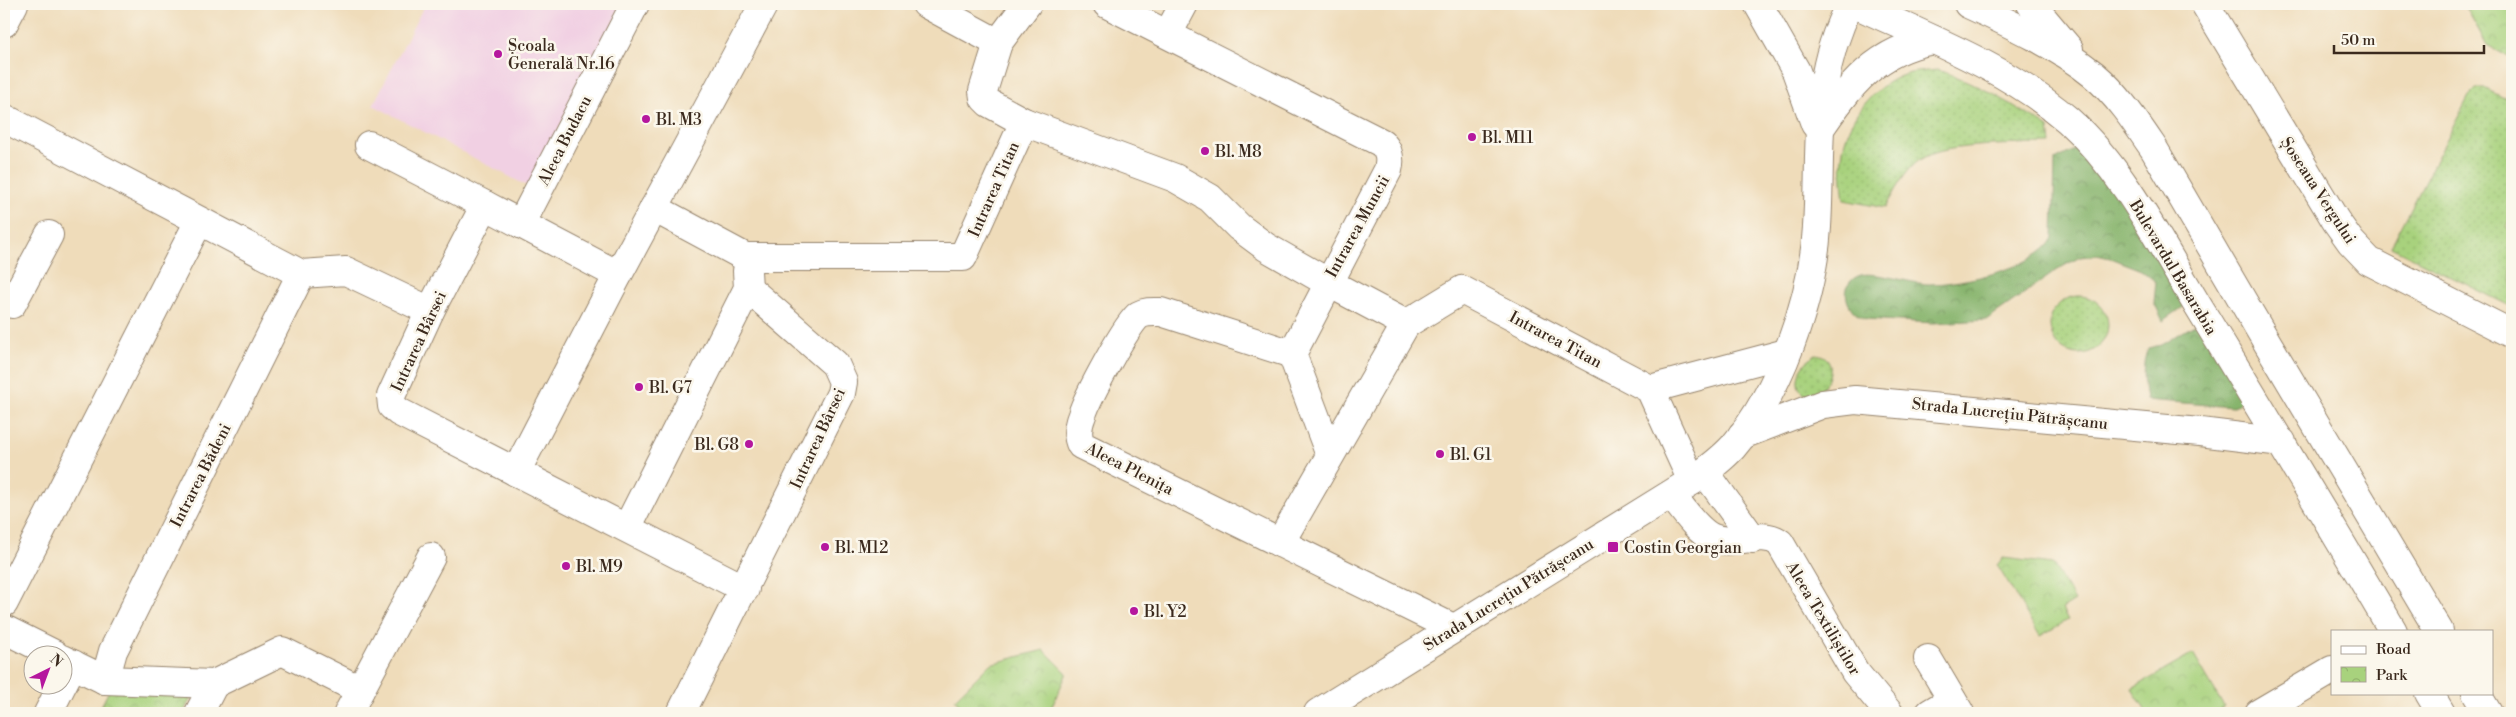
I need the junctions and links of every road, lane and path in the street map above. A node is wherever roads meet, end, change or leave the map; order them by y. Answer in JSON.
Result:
{"nodes":[{"id":1,"x":14,"y":4,"type":"edge"},
{"id":2,"x":635,"y":4,"type":"edge"},
{"id":3,"x":764,"y":4,"type":"edge"},
{"id":4,"x":926,"y":4,"type":"edge"},
{"id":5,"x":1027,"y":4,"type":"edge"},
{"id":6,"x":1107,"y":4,"type":"edge"},
{"id":7,"x":1184,"y":4,"type":"edge"},
{"id":8,"x":1758,"y":4,"type":"edge"},
{"id":9,"x":1850,"y":4,"type":"edge"},
{"id":10,"x":1855,"y":4,"type":"edge"},
{"id":11,"x":1968,"y":4,"type":"edge"},
{"id":12,"x":2031,"y":4,"type":"edge"},
{"id":13,"x":2205,"y":4,"type":"edge"},
{"id":14,"x":4,"y":23,"type":"edge"},
{"id":15,"x":1168,"y":34,"type":"junction"},
{"id":16,"x":1934,"y":40,"type":"junction"},
{"id":17,"x":998,"y":43,"type":"junction"},
{"id":18,"x":2094,"y":76,"type":"junction"},
{"id":19,"x":4,"y":118,"type":"edge"},
{"id":20,"x":1024,"y":122,"type":"junction"},
{"id":21,"x":1818,"y":131,"type":"junction"},
{"id":22,"x":370,"y":145,"type":"dead end"},
{"id":23,"x":485,"y":205,"type":"junction"},
{"id":24,"x":654,"y":208,"type":"junction"},
{"id":25,"x":200,"y":221,"type":"junction"},
{"id":26,"x":521,"y":224,"type":"junction"},
{"id":27,"x":49,"y":234,"type":"dead end"},
{"id":28,"x":745,"y":257,"type":"junction"},
{"id":29,"x":301,"y":274,"type":"junction"},
{"id":30,"x":618,"y":275,"type":"junction"},
{"id":31,"x":1329,"y":283,"type":"junction"},
{"id":32,"x":748,"y":288,"type":"junction"},
{"id":33,"x":7,"y":308,"type":"edge"},
{"id":34,"x":430,"y":311,"type":"junction"},
{"id":35,"x":1406,"y":324,"type":"junction"},
{"id":36,"x":2512,"y":334,"type":"edge"},
{"id":37,"x":1786,"y":353,"type":"junction"},
{"id":38,"x":1292,"y":354,"type":"junction"},
{"id":39,"x":1650,"y":388,"type":"junction"},
{"id":40,"x":1742,"y":435,"type":"junction"},
{"id":41,"x":2282,"y":442,"type":"junction"},
{"id":42,"x":1330,"y":455,"type":"junction"},
{"id":43,"x":516,"y":472,"type":"junction"},
{"id":44,"x":1689,"y":482,"type":"junction"},
{"id":45,"x":627,"y":528,"type":"junction"},
{"id":46,"x":1753,"y":539,"type":"junction"},
{"id":47,"x":1280,"y":543,"type":"junction"},
{"id":48,"x":431,"y":557,"type":"dead end"},
{"id":49,"x":745,"y":589,"type":"junction"},
{"id":50,"x":4,"y":603,"type":"edge"},
{"id":51,"x":1454,"y":628,"type":"junction"},
{"id":52,"x":4,"y":629,"type":"edge"},
{"id":53,"x":2392,"y":630,"type":"edge"},
{"id":54,"x":2438,"y":630,"type":"edge"},
{"id":55,"x":34,"y":644,"type":"edge"},
{"id":56,"x":1928,"y":660,"type":"dead end"},
{"id":57,"x":72,"y":664,"type":"edge"},
{"id":58,"x":2331,"y":671,"type":"edge"},
{"id":59,"x":105,"y":680,"type":"junction"},
{"id":60,"x":214,"y":684,"type":"junction"},
{"id":61,"x":53,"y":694,"type":"edge"},
{"id":62,"x":2430,"y":694,"type":"edge"},
{"id":63,"x":2477,"y":694,"type":"edge"},
{"id":64,"x":354,"y":702,"type":"edge"},
{"id":65,"x":1947,"y":709,"type":"edge"},
{"id":66,"x":48,"y":713,"type":"edge"},
{"id":67,"x":199,"y":713,"type":"edge"},
{"id":68,"x":681,"y":713,"type":"edge"},
{"id":69,"x":1318,"y":713,"type":"edge"},
{"id":70,"x":1889,"y":713,"type":"edge"},
{"id":71,"x":2259,"y":713,"type":"edge"},
{"id":72,"x":2441,"y":713,"type":"edge"},
{"id":73,"x":2488,"y":713,"type":"edge"}],
"edges":[{"from":1,"to":14,"type":"street"},
{"from":2,"to":26,"type":"street","name":"Aleea Budacu"},
{"from":3,"to":24,"type":"street"},
{"from":4,"to":17,"type":"street"},
{"from":5,"to":17,"type":"street","name":"Intrarea Muncii"},
{"from":6,"to":15,"type":"street","name":"Intrarea Muncii"},
{"from":7,"to":15,"type":"street"},
{"from":8,"to":21,"type":"street"},
{"from":9,"to":21,"type":"street","name":"Strada Lucrețiu Pătrășcanu"},
{"from":10,"to":16,"type":"street","name":"Bulevardul Basarabia"},
{"from":11,"to":18,"type":"street"},
{"from":12,"to":18,"type":"street"},
{"from":13,"to":36,"type":"street","name":"Șoseaua Vergului"},
{"from":15,"to":31,"type":"street","name":"Intrarea Muncii"},
{"from":16,"to":21,"type":"street"},
{"from":16,"to":41,"type":"street","name":"Bulevardul Basarabia"},
{"from":17,"to":20,"type":"street","name":"Intrarea Muncii"},
{"from":18,"to":54,"type":"street"},
{"from":19,"to":25,"type":"street"},
{"from":20,"to":28,"type":"street","name":"Intrarea Titan"},
{"from":20,"to":31,"type":"street","name":"Intrarea Muncii"},
{"from":21,"to":37,"type":"street","name":"Strada Lucrețiu Pătrășcanu"},
{"from":22,"to":23,"type":"street"},
{"from":23,"to":26,"type":"street"},
{"from":23,"to":34,"type":"street","name":"Intrarea Bârsei"},
{"from":24,"to":28,"type":"street"},
{"from":24,"to":30,"type":"street"},
{"from":25,"to":29,"type":"street"},
{"from":25,"to":50,"type":"street"},
{"from":26,"to":30,"type":"street"},
{"from":27,"to":33,"type":"street"},
{"from":28,"to":32,"type":"street"},
{"from":29,"to":34,"type":"street"},
{"from":29,"to":59,"type":"street","name":"Intrarea Bădeni"},
{"from":30,"to":43,"type":"street"},
{"from":31,"to":35,"type":"street"},
{"from":31,"to":38,"type":"street"},
{"from":32,"to":45,"type":"street"},
{"from":32,"to":49,"type":"street","name":"Intrarea Bârsei"},
{"from":34,"to":43,"type":"street","name":"Intrarea Bârsei"},
{"from":35,"to":39,"type":"street","name":"Intrarea Titan"},
{"from":35,"to":42,"type":"street"},
{"from":37,"to":39,"type":"street"},
{"from":37,"to":40,"type":"street","name":"Strada Lucrețiu Pătrășcanu"},
{"from":38,"to":42,"type":"street"},
{"from":38,"to":47,"type":"street","name":"Aleea Plenița"},
{"from":39,"to":44,"type":"street"},
{"from":40,"to":41,"type":"street","name":"Strada Lucrețiu Pătrășcanu"},
{"from":40,"to":44,"type":"street","name":"Strada Lucrețiu Pătrășcanu"},
{"from":41,"to":53,"type":"street","name":"Bulevardul Basarabia"},
{"from":42,"to":47,"type":"street"},
{"from":43,"to":45,"type":"street","name":"Intrarea Bârsei"},
{"from":44,"to":46,"type":"street"},
{"from":44,"to":46,"type":"street","name":"Aleea Textiliștilor"},
{"from":44,"to":51,"type":"street","name":"Strada Lucrețiu Pătrășcanu"},
{"from":45,"to":49,"type":"street","name":"Intrarea Bârsei"},
{"from":46,"to":70,"type":"street","name":"Aleea Textiliștilor"},
{"from":47,"to":51,"type":"street","name":"Aleea Plenița"},
{"from":48,"to":64,"type":"street"},
{"from":49,"to":68,"type":"street","name":"Intrarea Bârsei"},
{"from":51,"to":69,"type":"street","name":"Strada Lucrețiu Pătrășcanu"},
{"from":52,"to":55,"type":"street"},
{"from":56,"to":65,"type":"street"},
{"from":57,"to":59,"type":"street"},
{"from":58,"to":71,"type":"street"},
{"from":59,"to":60,"type":"street"},
{"from":60,"to":64,"type":"street"},
{"from":60,"to":67,"type":"street"},
{"from":61,"to":66,"type":"street"},
{"from":62,"to":72,"type":"street"},
{"from":63,"to":73,"type":"street"}]}
